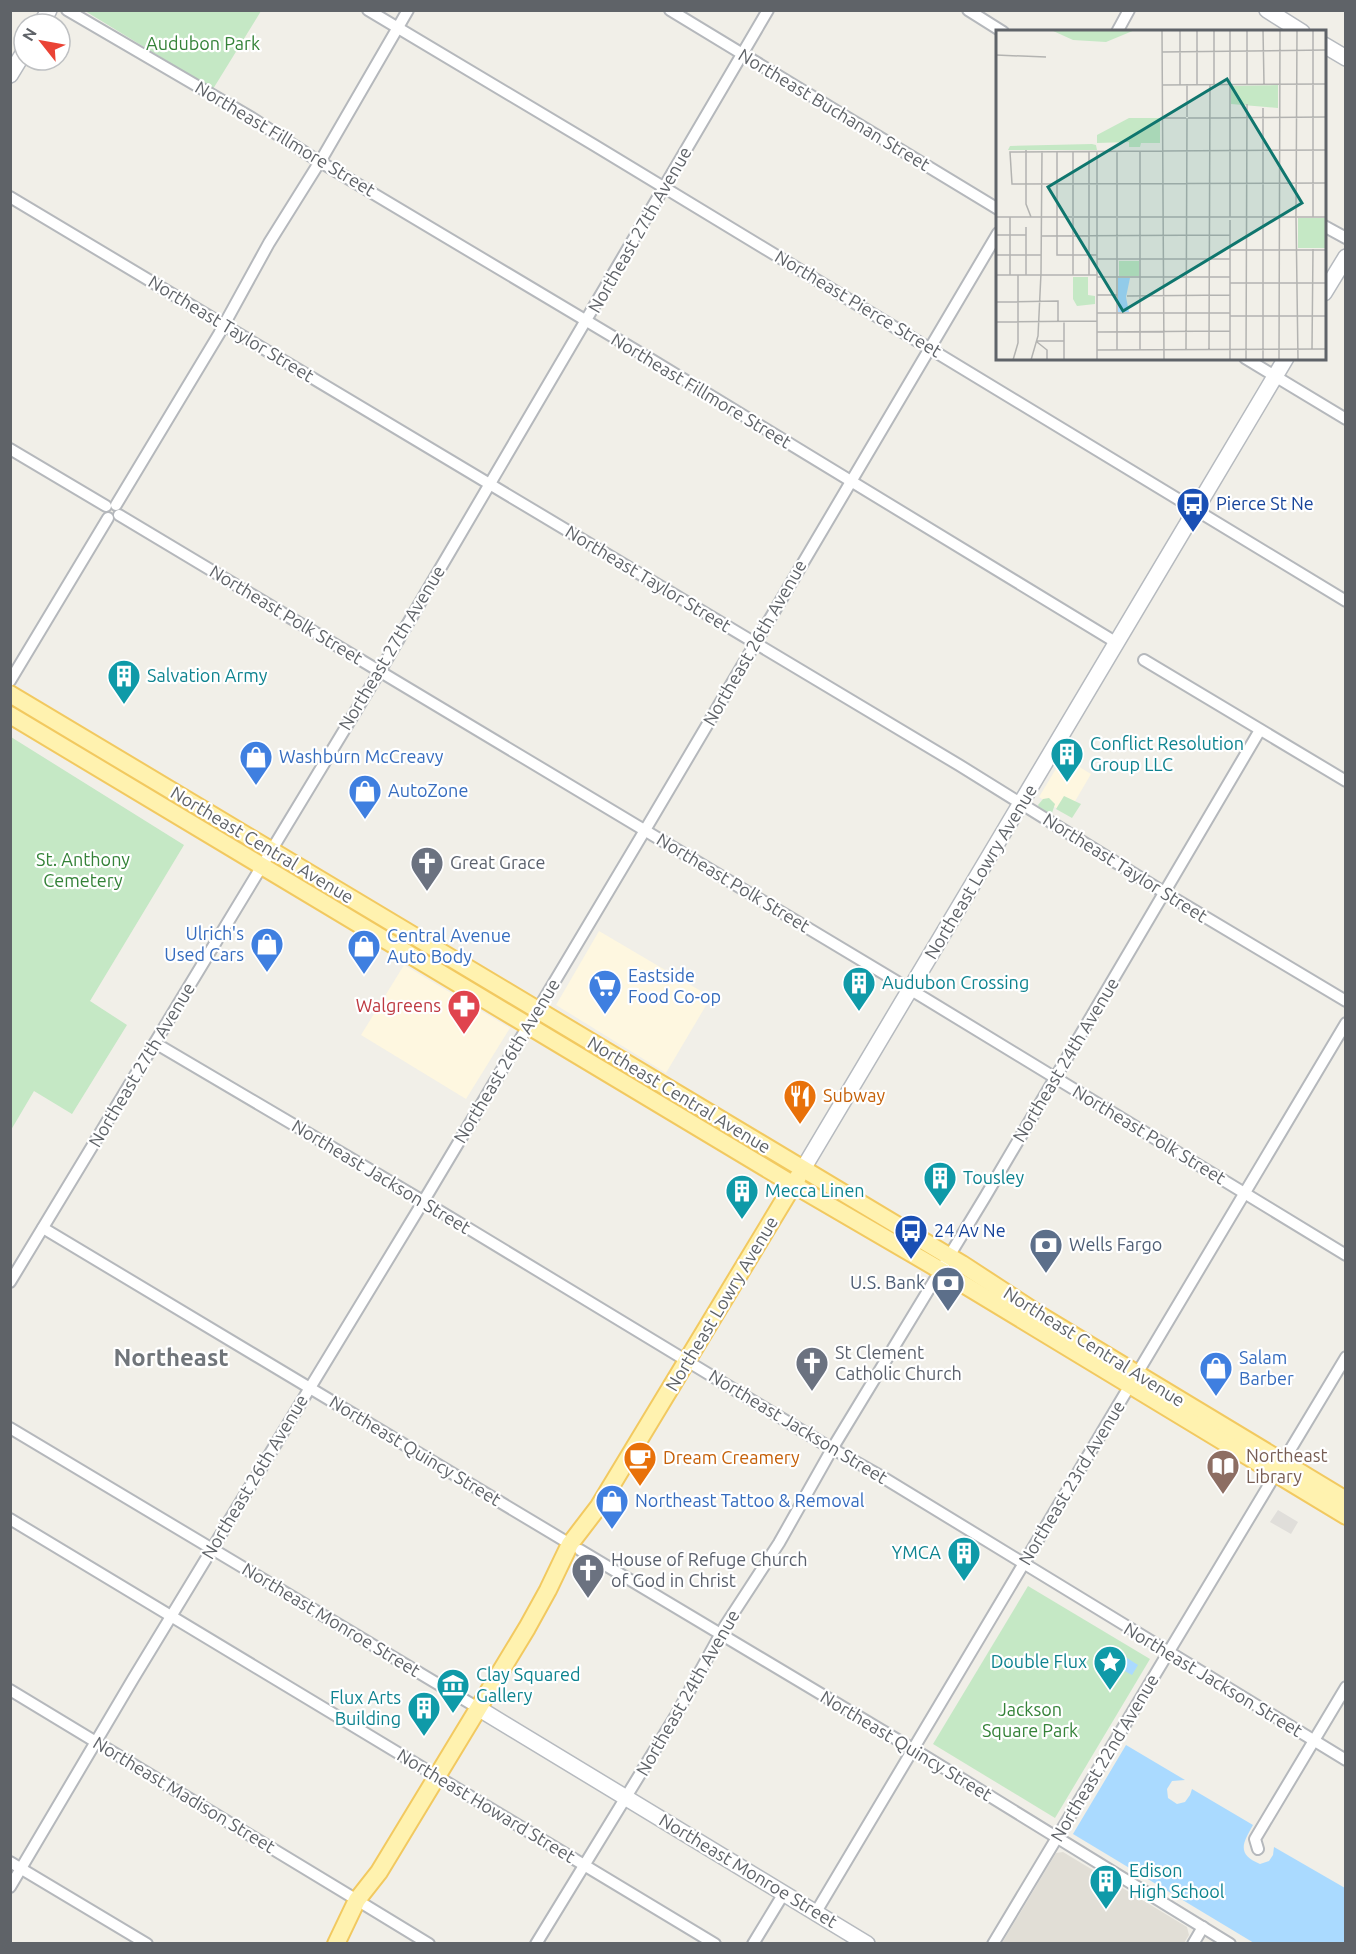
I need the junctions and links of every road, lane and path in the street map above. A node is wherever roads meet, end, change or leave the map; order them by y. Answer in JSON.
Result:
{"nodes":[{"id":1,"x":67,"y":10,"type":"edge"},
{"id":2,"x":368,"y":10,"type":"edge"},
{"id":3,"x":408,"y":10,"type":"edge"},
{"id":4,"x":670,"y":10,"type":"edge"},
{"id":5,"x":768,"y":10,"type":"edge"},
{"id":6,"x":968,"y":10,"type":"edge"},
{"id":7,"x":1129,"y":10,"type":"edge"},
{"id":8,"x":1267,"y":10,"type":"edge"},
{"id":9,"x":397,"y":28,"type":"junction"},
{"id":10,"x":1000,"y":30,"type":"edge"},
{"id":11,"x":1118,"y":30,"type":"edge"},
{"id":12,"x":1299,"y":30,"type":"edge"},
{"id":13,"x":1326,"y":46,"type":"edge"},
{"id":14,"x":742,"y":55,"type":"junction"},
{"id":15,"x":1346,"y":58,"type":"edge"},
{"id":16,"x":320,"y":162,"type":"junction"},
{"id":17,"x":664,"y":188,"type":"junction"},
{"id":18,"x":10,"y":197,"type":"edge"},
{"id":19,"x":996,"y":208,"type":"edge"},
{"id":20,"x":1326,"y":227,"type":"edge"},
{"id":21,"x":996,"y":235,"type":"edge"},
{"id":22,"x":1346,"y":238,"type":"edge"},
{"id":23,"x":1346,"y":257,"type":"edge"},
{"id":24,"x":1326,"y":290,"type":"edge"},
{"id":25,"x":586,"y":321,"type":"junction"},
{"id":26,"x":224,"y":325,"type":"junction"},
{"id":27,"x":929,"y":348,"type":"junction"},
{"id":28,"x":1248,"y":360,"type":"edge"},
{"id":29,"x":1285,"y":360,"type":"edge"},
{"id":30,"x":1275,"y":377,"type":"junction"},
{"id":31,"x":1346,"y":419,"type":"edge"},
{"id":32,"x":10,"y":449,"type":"edge"},
{"id":33,"x":850,"y":482,"type":"junction"},
{"id":34,"x":490,"y":483,"type":"junction"},
{"id":35,"x":1197,"y":510,"type":"junction"},
{"id":36,"x":112,"y":511,"type":"junction"},
{"id":37,"x":1346,"y":601,"type":"edge"},
{"id":38,"x":1117,"y":643,"type":"junction"},
{"id":39,"x":756,"y":644,"type":"junction"},
{"id":40,"x":1144,"y":660,"type":"dead end"},
{"id":41,"x":380,"y":671,"type":"junction"},
{"id":42,"x":10,"y":681,"type":"edge"},
{"id":43,"x":10,"y":694,"type":"edge"},
{"id":44,"x":10,"y":715,"type":"edge"},
{"id":45,"x":1260,"y":730,"type":"junction"},
{"id":46,"x":1346,"y":782,"type":"edge"},
{"id":47,"x":1021,"y":804,"type":"junction"},
{"id":48,"x":645,"y":830,"type":"junction"},
{"id":49,"x":272,"y":851,"type":"junction"},
{"id":50,"x":262,"y":866,"type":"junction"},
{"id":51,"x":1165,"y":893,"type":"junction"},
{"id":52,"x":911,"y":990,"type":"junction"},
{"id":53,"x":1346,"y":1001,"type":"edge"},
{"id":54,"x":537,"y":1010,"type":"junction"},
{"id":55,"x":1346,"y":1023,"type":"edge"},
{"id":56,"x":528,"y":1025,"type":"junction"},
{"id":57,"x":155,"y":1043,"type":"junction"},
{"id":58,"x":1054,"y":1078,"type":"junction"},
{"id":59,"x":803,"y":1169,"type":"junction"},
{"id":60,"x":794,"y":1185,"type":"junction"},
{"id":61,"x":1245,"y":1194,"type":"junction"},
{"id":62,"x":423,"y":1201,"type":"junction"},
{"id":63,"x":43,"y":1228,"type":"junction"},
{"id":64,"x":1346,"y":1255,"type":"edge"},
{"id":65,"x":944,"y":1263,"type":"junction"},
{"id":66,"x":10,"y":1282,"type":"edge"},
{"id":67,"x":1346,"y":1357,"type":"edge"},
{"id":68,"x":687,"y":1362,"type":"junction"},
{"id":69,"x":1134,"y":1380,"type":"junction"},
{"id":70,"x":310,"y":1388,"type":"junction"},
{"id":71,"x":10,"y":1428,"type":"edge"},
{"id":72,"x":832,"y":1449,"type":"junction"},
{"id":73,"x":1280,"y":1468,"type":"junction"},
{"id":74,"x":1346,"y":1500,"type":"edge"},
{"id":75,"x":1346,"y":1516,"type":"edge"},
{"id":76,"x":10,"y":1519,"type":"edge"},
{"id":77,"x":575,"y":1547,"type":"junction"},
{"id":78,"x":212,"y":1549,"type":"junction"},
{"id":79,"x":1023,"y":1564,"type":"junction"},
{"id":80,"x":172,"y":1616,"type":"junction"},
{"id":81,"x":720,"y":1634,"type":"junction"},
{"id":82,"x":1169,"y":1653,"type":"junction"},
{"id":83,"x":1346,"y":1687,"type":"edge"},
{"id":84,"x":10,"y":1690,"type":"edge"},
{"id":85,"x":478,"y":1707,"type":"junction"},
{"id":86,"x":1313,"y":1741,"type":"junction"},
{"id":87,"x":96,"y":1742,"type":"junction"},
{"id":88,"x":914,"y":1750,"type":"junction"},
{"id":89,"x":1346,"y":1760,"type":"edge"},
{"id":90,"x":437,"y":1776,"type":"junction"},
{"id":91,"x":626,"y":1797,"type":"junction"},
{"id":92,"x":1057,"y":1838,"type":"junction"},
{"id":93,"x":1258,"y":1849,"type":"dead end"},
{"id":94,"x":10,"y":1862,"type":"edge"},
{"id":95,"x":583,"y":1865,"type":"junction"},
{"id":96,"x":22,"y":1868,"type":"junction"},
{"id":97,"x":10,"y":1887,"type":"edge"},
{"id":98,"x":784,"y":1893,"type":"junction"},
{"id":99,"x":361,"y":1902,"type":"junction"},
{"id":100,"x":816,"y":1912,"type":"junction"},
{"id":101,"x":1203,"y":1927,"type":"junction"},
{"id":102,"x":339,"y":1938,"type":"edge"},
{"id":103,"x":147,"y":1944,"type":"edge"},
{"id":104,"x":429,"y":1944,"type":"edge"},
{"id":105,"x":536,"y":1944,"type":"edge"},
{"id":106,"x":715,"y":1944,"type":"edge"},
{"id":107,"x":753,"y":1944,"type":"edge"},
{"id":108,"x":867,"y":1944,"type":"edge"},
{"id":109,"x":993,"y":1944,"type":"edge"},
{"id":110,"x":1193,"y":1944,"type":"edge"},
{"id":111,"x":1230,"y":1944,"type":"edge"}],
"edges":[{"from":1,"to":16,"type":"street","name":"Northeast Fillmore Street"},
{"from":2,"to":9,"type":"street","name":"Northeast Pierce Street"},
{"from":3,"to":9,"type":"street"},
{"from":4,"to":14,"type":"street","name":"Northeast Buchanan Street"},
{"from":5,"to":14,"type":"street","name":"Northeast 27th Avenue"},
{"from":6,"to":10,"type":"street"},
{"from":7,"to":11,"type":"street"},
{"from":8,"to":12,"type":"main road"},
{"from":9,"to":16,"type":"street"},
{"from":9,"to":17,"type":"street","name":"Northeast Pierce Street"},
{"from":13,"to":15,"type":"main road"},
{"from":14,"to":17,"type":"street","name":"Northeast 27th Avenue"},
{"from":14,"to":19,"type":"street","name":"Northeast Buchanan Street"},
{"from":16,"to":25,"type":"street","name":"Northeast Fillmore Street"},
{"from":16,"to":26,"type":"street"},
{"from":17,"to":25,"type":"street","name":"Northeast 27th Avenue"},
{"from":17,"to":27,"type":"street","name":"Northeast Pierce Street"},
{"from":18,"to":26,"type":"street","name":"Northeast Taylor Street"},
{"from":20,"to":22,"type":"street"},
{"from":21,"to":27,"type":"street","name":"Northeast 26th Avenue"},
{"from":23,"to":24,"type":"main road"},
{"from":25,"to":33,"type":"street","name":"Northeast Fillmore Street"},
{"from":25,"to":34,"type":"street","name":"Northeast 27th Avenue"},
{"from":26,"to":34,"type":"street","name":"Northeast Taylor Street"},
{"from":26,"to":36,"type":"street"},
{"from":27,"to":33,"type":"street","name":"Northeast 26th Avenue"},
{"from":27,"to":35,"type":"street","name":"Northeast Pierce Street"},
{"from":28,"to":30,"type":"street"},
{"from":29,"to":30,"type":"main road","name":"Northeast Lowry Avenue"},
{"from":30,"to":31,"type":"street"},
{"from":30,"to":35,"type":"main road","name":"Northeast Lowry Avenue"},
{"from":32,"to":36,"type":"street","name":"Northeast Polk Street"},
{"from":33,"to":38,"type":"street","name":"Northeast Fillmore Street"},
{"from":33,"to":39,"type":"street","name":"Northeast 26th Avenue"},
{"from":34,"to":39,"type":"street","name":"Northeast Taylor Street"},
{"from":34,"to":41,"type":"street","name":"Northeast 27th Avenue"},
{"from":35,"to":37,"type":"street","name":"Northeast Pierce Street"},
{"from":35,"to":38,"type":"main road","name":"Northeast Lowry Avenue"},
{"from":36,"to":41,"type":"street","name":"Northeast Polk Street"},
{"from":36,"to":42,"type":"street"},
{"from":38,"to":47,"type":"main road","name":"Northeast Lowry Avenue"},
{"from":39,"to":47,"type":"street","name":"Northeast Taylor Street"},
{"from":39,"to":48,"type":"street","name":"Northeast 26th Avenue"},
{"from":40,"to":45,"type":"street"},
{"from":41,"to":48,"type":"street","name":"Northeast Polk Street"},
{"from":41,"to":49,"type":"street","name":"Northeast 27th Avenue"},
{"from":43,"to":49,"type":"main road","name":"Northeast Central Avenue"},
{"from":44,"to":50,"type":"main road","name":"Northeast Central Avenue"},
{"from":45,"to":46,"type":"street"},
{"from":45,"to":51,"type":"street","name":"Northeast 24th Avenue"},
{"from":47,"to":51,"type":"street","name":"Northeast Taylor Street"},
{"from":47,"to":52,"type":"main road","name":"Northeast Lowry Avenue"},
{"from":48,"to":52,"type":"street","name":"Northeast Polk Street"},
{"from":48,"to":54,"type":"street","name":"Northeast 26th Avenue"},
{"from":49,"to":50,"type":"street","name":"Northeast 27th Avenue"},
{"from":49,"to":54,"type":"main road","name":"Northeast Central Avenue"},
{"from":50,"to":56,"type":"main road","name":"Northeast Central Avenue"},
{"from":50,"to":57,"type":"street","name":"Northeast 27th Avenue"},
{"from":51,"to":53,"type":"street","name":"Northeast Taylor Street"},
{"from":51,"to":58,"type":"street","name":"Northeast 24th Avenue"},
{"from":52,"to":58,"type":"street","name":"Northeast Polk Street"},
{"from":52,"to":59,"type":"main road","name":"Northeast Lowry Avenue"},
{"from":54,"to":56,"type":"street","name":"Northeast 26th Avenue"},
{"from":54,"to":59,"type":"main road","name":"Northeast Central Avenue"},
{"from":55,"to":61,"type":"street","name":"Northeast 23rd Avenue"},
{"from":56,"to":60,"type":"main road","name":"Northeast Central Avenue"},
{"from":56,"to":62,"type":"street","name":"Northeast 26th Avenue"},
{"from":57,"to":62,"type":"street","name":"Northeast Jackson Street"},
{"from":57,"to":63,"type":"street","name":"Northeast 27th Avenue"},
{"from":58,"to":61,"type":"street","name":"Northeast Polk Street"},
{"from":58,"to":65,"type":"street","name":"Northeast 24th Avenue"},
{"from":59,"to":60,"type":"main road","name":"Northeast Lowry Avenue"},
{"from":59,"to":65,"type":"main road","name":"Northeast Central Avenue"},
{"from":60,"to":65,"type":"main road","name":"Northeast Central Avenue"},
{"from":60,"to":68,"type":"main road","name":"Northeast Lowry Avenue"},
{"from":61,"to":64,"type":"street","name":"Northeast Polk Street"},
{"from":61,"to":69,"type":"street","name":"Northeast 23rd Avenue"},
{"from":62,"to":68,"type":"street","name":"Northeast Jackson Street"},
{"from":62,"to":70,"type":"street","name":"Northeast 26th Avenue"},
{"from":63,"to":66,"type":"street","name":"Northeast 27th Avenue"},
{"from":63,"to":70,"type":"street","name":"Northeast Quincy Street"},
{"from":65,"to":69,"type":"main road","name":"Northeast Central Avenue"},
{"from":65,"to":72,"type":"street","name":"Northeast 24th Avenue"},
{"from":67,"to":73,"type":"street","name":"Northeast 22nd Avenue"},
{"from":68,"to":72,"type":"street","name":"Northeast Jackson Street"},
{"from":68,"to":77,"type":"main road","name":"Northeast Lowry Avenue"},
{"from":69,"to":73,"type":"main road","name":"Northeast Central Avenue"},
{"from":69,"to":79,"type":"street","name":"Northeast 23rd Avenue"},
{"from":70,"to":77,"type":"street","name":"Northeast Quincy Street"},
{"from":70,"to":78,"type":"street","name":"Northeast 26th Avenue"},
{"from":71,"to":78,"type":"street","name":"Northeast Monroe Street"},
{"from":72,"to":79,"type":"street","name":"Northeast Jackson Street"},
{"from":72,"to":81,"type":"street","name":"Northeast 24th Avenue"},
{"from":73,"to":74,"type":"main road","name":"Northeast Central Avenue"},
{"from":73,"to":75,"type":"main road","name":"Northeast Central Avenue"},
{"from":73,"to":82,"type":"street","name":"Northeast 22nd Avenue"},
{"from":76,"to":80,"type":"street","name":"Northeast Howard Street"},
{"from":77,"to":81,"type":"street","name":"Northeast Quincy Street"},
{"from":77,"to":85,"type":"main road","name":"Northeast Lowry Avenue"},
{"from":78,"to":80,"type":"street","name":"Northeast 26th Avenue"},
{"from":78,"to":85,"type":"street","name":"Northeast Monroe Street"},
{"from":79,"to":82,"type":"street","name":"Northeast Jackson Street"},
{"from":79,"to":88,"type":"street","name":"Northeast 23rd Avenue"},
{"from":80,"to":87,"type":"street","name":"Northeast 26th Avenue"},
{"from":80,"to":90,"type":"street","name":"Northeast Howard Street"},
{"from":81,"to":88,"type":"street","name":"Northeast Quincy Street"},
{"from":81,"to":91,"type":"street","name":"Northeast 24th Avenue"},
{"from":82,"to":86,"type":"street","name":"Northeast Jackson Street"},
{"from":82,"to":92,"type":"street","name":"Northeast 22nd Avenue"},
{"from":83,"to":86,"type":"street"},
{"from":84,"to":87,"type":"street","name":"Northeast Madison Street"},
{"from":85,"to":90,"type":"main road","name":"Northeast Lowry Avenue"},
{"from":85,"to":91,"type":"main road","name":"Northeast Monroe Street"},
{"from":86,"to":89,"type":"street","name":"Northeast Jackson Street"},
{"from":86,"to":93,"type":"street"},
{"from":87,"to":96,"type":"street","name":"Northeast 26th Avenue"},
{"from":87,"to":99,"type":"street","name":"Northeast Madison Street"},
{"from":88,"to":92,"type":"street","name":"Northeast Quincy Street"},
{"from":88,"to":100,"type":"street","name":"Northeast 23rd Avenue"},
{"from":90,"to":95,"type":"street","name":"Northeast Howard Street"},
{"from":90,"to":99,"type":"main road","name":"Northeast Lowry Avenue"},
{"from":91,"to":95,"type":"street","name":"Northeast 24th Avenue"},
{"from":91,"to":98,"type":"main road","name":"Northeast Monroe Street"},
{"from":92,"to":101,"type":"street","name":"Northeast Quincy Street"},
{"from":92,"to":109,"type":"street","name":"Northeast 22nd Avenue"},
{"from":94,"to":96,"type":"street"},
{"from":95,"to":105,"type":"street","name":"Northeast 24th Avenue"},
{"from":95,"to":106,"type":"street","name":"Northeast Howard Street"},
{"from":96,"to":97,"type":"street","name":"Northeast 26th Avenue"},
{"from":96,"to":103,"type":"street"},
{"from":98,"to":100,"type":"main road","name":"Northeast Monroe Street"},
{"from":98,"to":107,"type":"street"},
{"from":99,"to":102,"type":"main road","name":"Northeast Lowry Avenue"},
{"from":99,"to":104,"type":"street","name":"Northeast Madison Street"},
{"from":100,"to":108,"type":"main road","name":"Northeast Monroe Street"},
{"from":101,"to":110,"type":"street"},
{"from":101,"to":111,"type":"street","name":"Northeast Quincy Street"}]}
